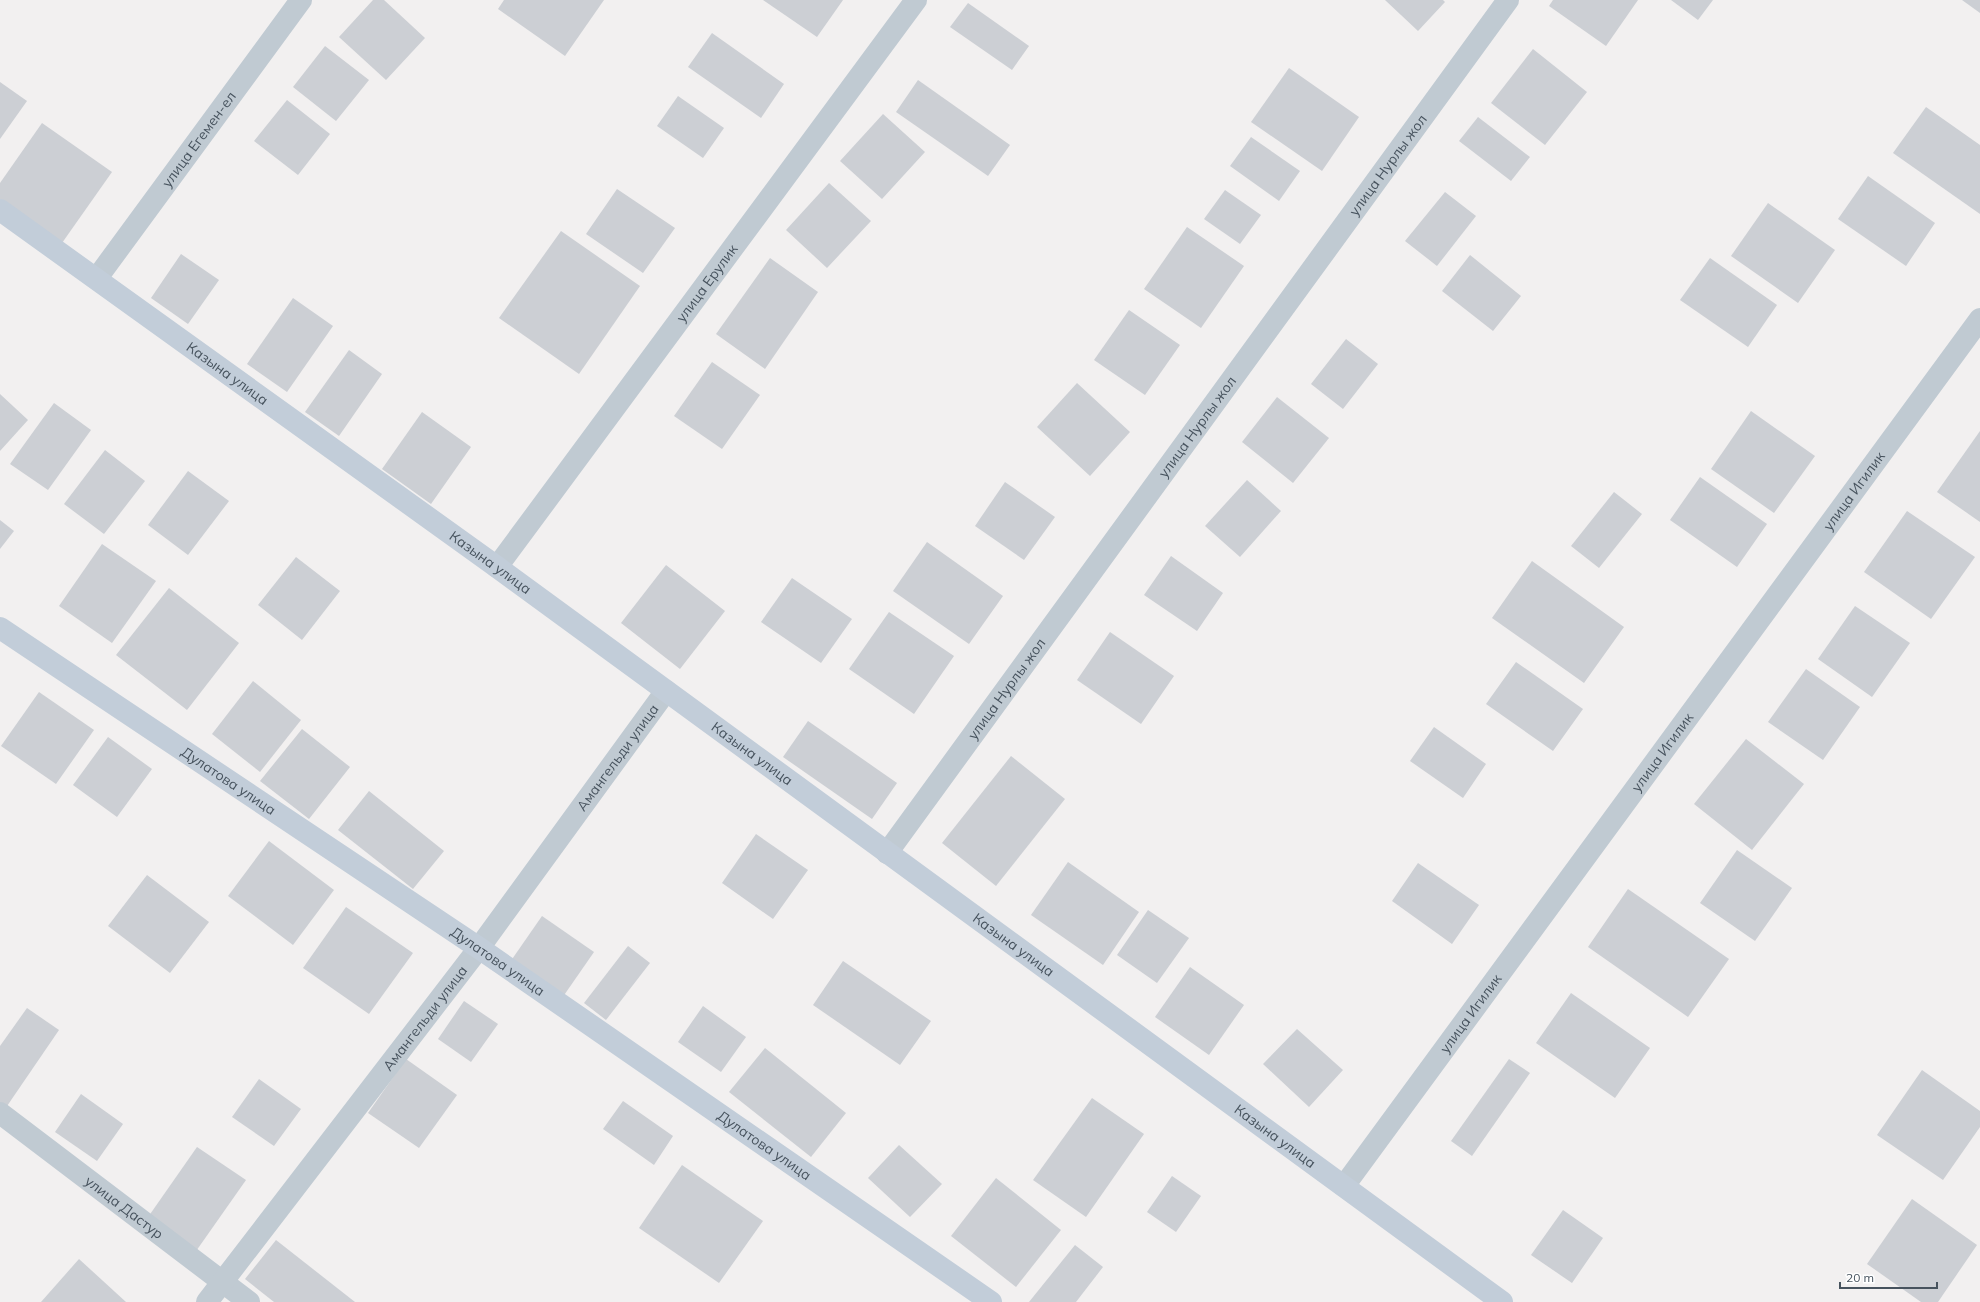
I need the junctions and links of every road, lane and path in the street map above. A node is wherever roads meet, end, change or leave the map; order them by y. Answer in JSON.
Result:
{"nodes":[{"id":1,"x":301,"y":0,"type":"edge"},
{"id":2,"x":916,"y":0,"type":"edge"},
{"id":3,"x":1508,"y":0,"type":"edge"},
{"id":4,"x":0,"y":210,"type":"edge"},
{"id":5,"x":97,"y":278,"type":"junction"},
{"id":6,"x":1980,"y":319,"type":"edge"},
{"id":7,"x":497,"y":567,"type":"junction"},
{"id":8,"x":0,"y":628,"type":"edge"},
{"id":9,"x":666,"y":691,"type":"junction"},
{"id":10,"x":887,"y":853,"type":"junction"},
{"id":11,"x":479,"y":948,"type":"junction"},
{"id":12,"x":0,"y":1113,"type":"edge"},
{"id":13,"x":1344,"y":1186,"type":"junction"},
{"id":14,"x":223,"y":1282,"type":"junction"},
{"id":15,"x":207,"y":1302,"type":"edge"},
{"id":16,"x":248,"y":1302,"type":"edge"},
{"id":17,"x":991,"y":1302,"type":"edge"},
{"id":18,"x":1502,"y":1302,"type":"edge"}],
"edges":[{"from":1,"to":5,"type":"street","name":"улица Егемен-ел"},
{"from":2,"to":7,"type":"street","name":"улица Ерулик"},
{"from":3,"to":10,"type":"street","name":"улица Нурлы жол"},
{"from":4,"to":5,"type":"street","name":"Казына улица"},
{"from":5,"to":7,"type":"street","name":"Казына улица"},
{"from":6,"to":13,"type":"street","name":"улица Игилик"},
{"from":7,"to":9,"type":"street","name":"Казына улица"},
{"from":8,"to":11,"type":"street","name":"Дулатова улица"},
{"from":9,"to":10,"type":"street","name":"Казына улица"},
{"from":9,"to":11,"type":"street","name":"Амангельди улица"},
{"from":10,"to":13,"type":"street","name":"Казына улица"},
{"from":11,"to":14,"type":"street","name":"Амангельди улица"},
{"from":11,"to":17,"type":"street","name":"Дулатова улица"},
{"from":12,"to":14,"type":"street","name":"улица Дастур"},
{"from":13,"to":18,"type":"street","name":"Казына улица"},
{"from":14,"to":15,"type":"street","name":"Амангельди улица"},
{"from":14,"to":16,"type":"street","name":"улица Дастур"}]}
